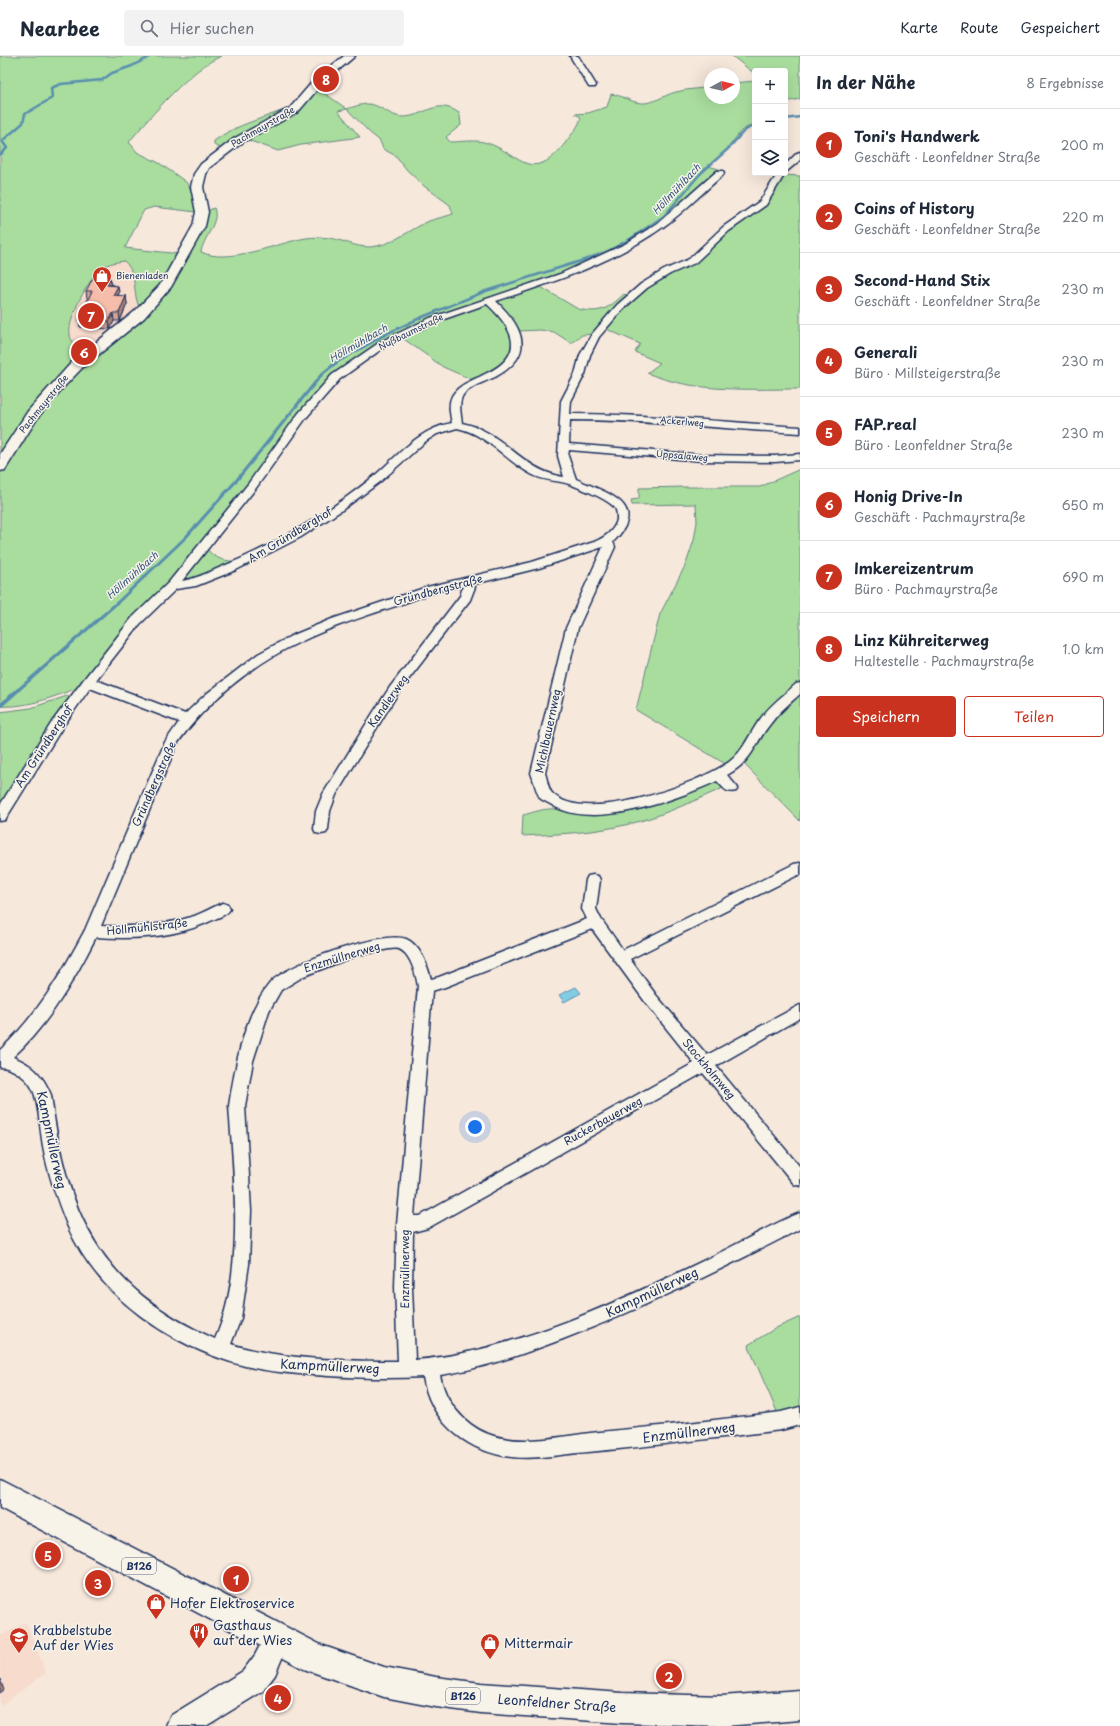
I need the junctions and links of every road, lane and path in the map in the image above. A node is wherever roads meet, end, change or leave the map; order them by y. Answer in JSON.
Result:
{"nodes":[{"id":1,"x":350,"y":56,"type":"edge"},
{"id":2,"x":574,"y":56,"type":"edge"},
{"id":3,"x":592,"y":85,"type":"dead end"},
{"id":4,"x":800,"y":155,"type":"edge"},
{"id":5,"x":788,"y":167,"type":"edge"},
{"id":6,"x":720,"y":173,"type":"dead end"},
{"id":7,"x":780,"y":176,"type":"edge"},
{"id":8,"x":489,"y":300,"type":"junction"},
{"id":9,"x":564,"y":418,"type":"junction"},
{"id":10,"x":457,"y":425,"type":"junction"},
{"id":11,"x":800,"y":430,"type":"edge"},
{"id":12,"x":564,"y":447,"type":"junction"},
{"id":13,"x":800,"y":457,"type":"edge"},
{"id":14,"x":0,"y":467,"type":"edge"},
{"id":15,"x":571,"y":481,"type":"junction"},
{"id":16,"x":607,"y":541,"type":"junction"},
{"id":17,"x":467,"y":581,"type":"junction"},
{"id":18,"x":173,"y":585,"type":"junction"},
{"id":19,"x":88,"y":682,"type":"junction"},
{"id":20,"x":800,"y":687,"type":"edge"},
{"id":21,"x":186,"y":720,"type":"junction"},
{"id":22,"x":719,"y":775,"type":"junction"},
{"id":23,"x":731,"y":788,"type":"dead end"},
{"id":24,"x":0,"y":816,"type":"edge"},
{"id":25,"x":321,"y":829,"type":"dead end"},
{"id":26,"x":800,"y":870,"type":"edge"},
{"id":27,"x":592,"y":880,"type":"dead end"},
{"id":28,"x":223,"y":909,"type":"dead end"},
{"id":29,"x":595,"y":922,"type":"junction"},
{"id":30,"x":92,"y":931,"type":"junction"},
{"id":31,"x":622,"y":957,"type":"junction"},
{"id":32,"x":425,"y":986,"type":"junction"},
{"id":33,"x":800,"y":1012,"type":"edge"},
{"id":34,"x":1,"y":1059,"type":"edge"},
{"id":35,"x":705,"y":1064,"type":"junction"},
{"id":36,"x":800,"y":1179,"type":"edge"},
{"id":37,"x":800,"y":1221,"type":"edge"},
{"id":38,"x":405,"y":1225,"type":"junction"},
{"id":39,"x":220,"y":1349,"type":"junction"},
{"id":40,"x":430,"y":1367,"type":"junction"},
{"id":41,"x":407,"y":1368,"type":"junction"},
{"id":42,"x":800,"y":1416,"type":"edge"},
{"id":43,"x":0,"y":1493,"type":"edge"},
{"id":44,"x":278,"y":1639,"type":"junction"},
{"id":45,"x":800,"y":1705,"type":"edge"},
{"id":46,"x":639,"y":1717,"type":"edge"},
{"id":47,"x":180,"y":1726,"type":"edge"}],
"edges":[{"from":1,"to":14,"type":"street","name":"Pachmayrstraße"},
{"from":2,"to":3,"type":"street"},
{"from":4,"to":5,"type":"street"},
{"from":6,"to":8,"type":"street","name":"Nußbaumstraße"},
{"from":7,"to":9,"type":"street"},
{"from":8,"to":10,"type":"street"},
{"from":8,"to":18,"type":"street","name":"Nußbaumstraße"},
{"from":9,"to":11,"type":"street","name":"Ackerlweg"},
{"from":9,"to":12,"type":"street"},
{"from":10,"to":15,"type":"street"},
{"from":10,"to":18,"type":"street","name":"Am Gründberghof"},
{"from":12,"to":13,"type":"street","name":"Uppsalaweg"},
{"from":12,"to":15,"type":"street"},
{"from":15,"to":16,"type":"street","name":"Gründbergstraße"},
{"from":16,"to":17,"type":"street","name":"Gründbergstraße"},
{"from":16,"to":22,"type":"street","name":"Michlbauernweg"},
{"from":17,"to":21,"type":"street","name":"Gründbergstraße"},
{"from":17,"to":25,"type":"street","name":"Kandlerweg"},
{"from":18,"to":19,"type":"street","name":"Am Gründberghof"},
{"from":19,"to":21,"type":"street"},
{"from":19,"to":24,"type":"street","name":"Am Gründberghof"},
{"from":20,"to":22,"type":"street"},
{"from":21,"to":30,"type":"street","name":"Gründbergstraße"},
{"from":22,"to":23,"type":"street"},
{"from":26,"to":31,"type":"street"},
{"from":27,"to":29,"type":"street","name":"Stockholmweg"},
{"from":28,"to":30,"type":"street","name":"Höllmühlstraße"},
{"from":29,"to":31,"type":"street","name":"Stockholmweg"},
{"from":29,"to":32,"type":"street"},
{"from":30,"to":34,"type":"street","name":"Gründbergstraße"},
{"from":31,"to":35,"type":"street","name":"Stockholmweg"},
{"from":32,"to":38,"type":"street","name":"Enzmüllnerweg"},
{"from":32,"to":39,"type":"street","name":"Enzmüllnerweg"},
{"from":33,"to":35,"type":"street","name":"Ruckerbauerweg"},
{"from":34,"to":39,"type":"street","name":"Kampmüllerweg"},
{"from":35,"to":36,"type":"street","name":"Stockholmweg"},
{"from":35,"to":38,"type":"street","name":"Ruckerbauerweg"},
{"from":37,"to":40,"type":"street","name":"Kampmüllerweg"},
{"from":38,"to":41,"type":"street","name":"Enzmüllnerweg"},
{"from":39,"to":41,"type":"street","name":"Kampmüllerweg"},
{"from":40,"to":41,"type":"street","name":"Kampmüllerweg"},
{"from":40,"to":42,"type":"street","name":"Enzmüllnerweg"},
{"from":43,"to":44,"type":"main road","name":"Leonfeldner Straße","number":"B126"},
{"from":44,"to":46,"type":"main road","name":"Leonfeldner Straße","number":"B126"},
{"from":44,"to":47,"type":"street"},
{"from":45,"to":46,"type":"main road","name":"Leonfeldner Straße","number":"B126"}]}
